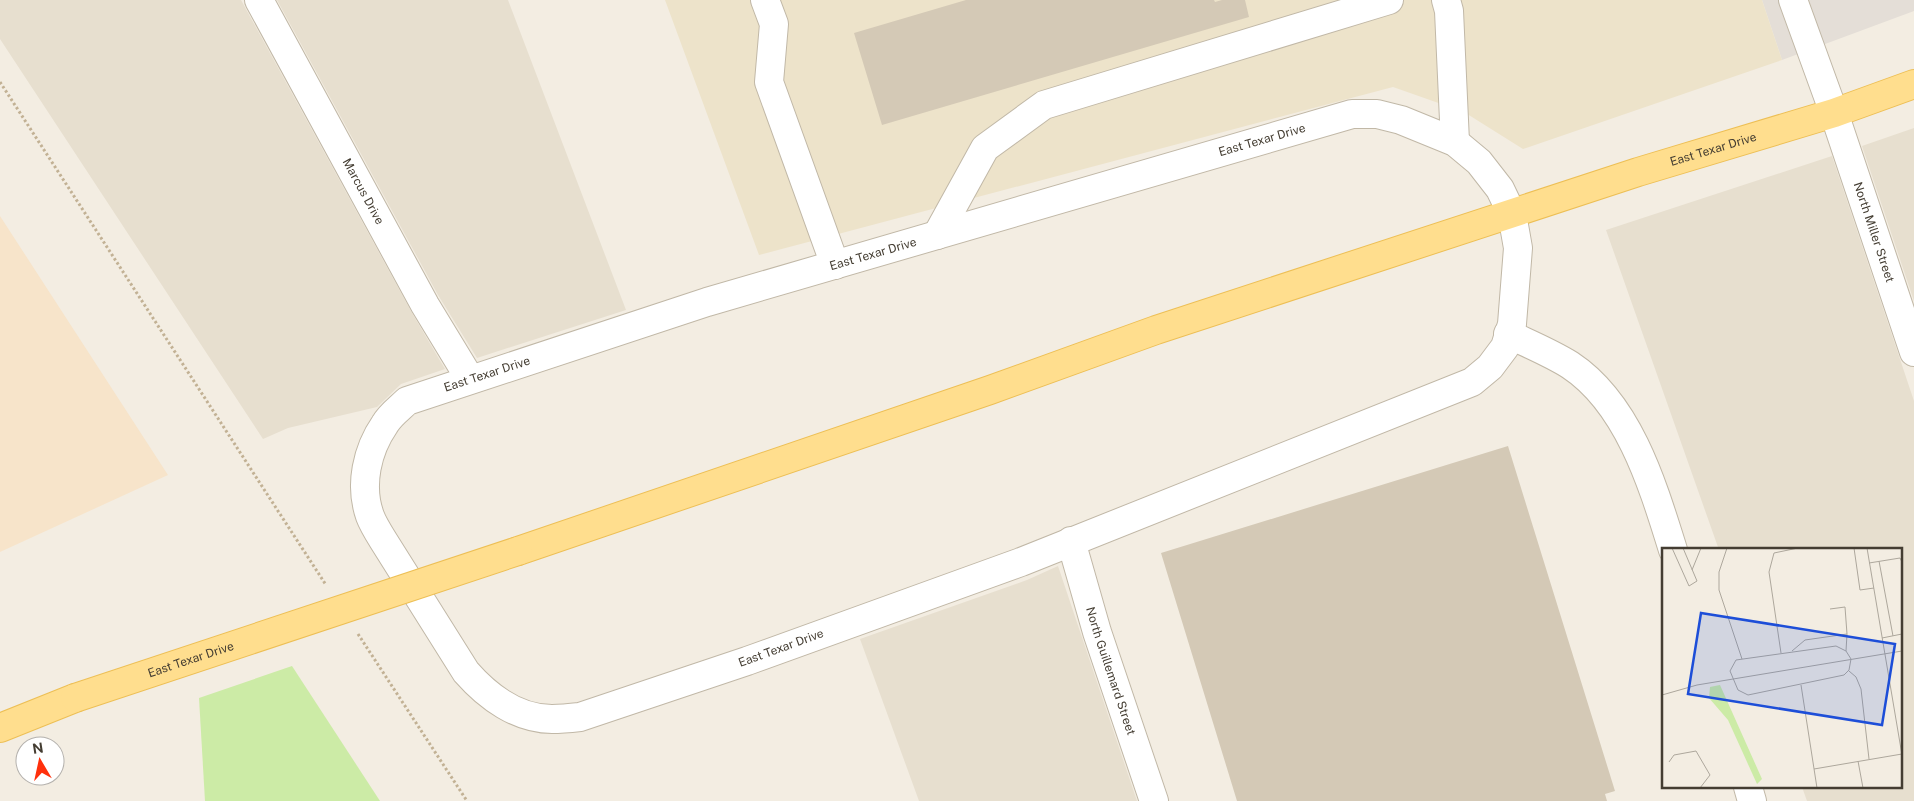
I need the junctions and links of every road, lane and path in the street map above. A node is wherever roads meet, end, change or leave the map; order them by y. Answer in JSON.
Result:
{"nodes":[{"id":1,"x":259,"y":0,"type":"edge"},
{"id":2,"x":765,"y":0,"type":"edge"},
{"id":3,"x":1389,"y":0,"type":"edge"},
{"id":4,"x":1446,"y":0,"type":"edge"},
{"id":5,"x":1793,"y":0,"type":"edge"},
{"id":6,"x":0,"y":82,"type":"edge"},
{"id":7,"x":1914,"y":84,"type":"edge"},
{"id":8,"x":1834,"y":113,"type":"junction"},
{"id":9,"x":1455,"y":142,"type":"junction"},
{"id":10,"x":1512,"y":214,"type":"junction"},
{"id":11,"x":937,"y":235,"type":"junction"},
{"id":12,"x":835,"y":265,"type":"junction"},
{"id":13,"x":1508,"y":334,"type":"junction"},
{"id":14,"x":1914,"y":352,"type":"edge"},
{"id":15,"x":470,"y":379,"type":"junction"},
{"id":16,"x":1071,"y":541,"type":"junction"},
{"id":17,"x":1672,"y":548,"type":"edge"},
{"id":18,"x":326,"y":586,"type":"dead end"},
{"id":19,"x":353,"y":627,"type":"dead end"},
{"id":20,"x":0,"y":728,"type":"edge"},
{"id":21,"x":1748,"y":788,"type":"edge"},
{"id":22,"x":467,"y":801,"type":"edge"},
{"id":23,"x":1154,"y":801,"type":"edge"},
{"id":24,"x":1752,"y":801,"type":"edge"}],
"edges":[{"from":1,"to":15,"type":"street","name":"Marcus Drive"},
{"from":2,"to":12,"type":"street"},
{"from":3,"to":11,"type":"street"},
{"from":4,"to":9,"type":"street"},
{"from":5,"to":8,"type":"street","name":"North Miller Street"},
{"from":6,"to":18,"type":"path"},
{"from":7,"to":8,"type":"main road","name":"East Texar Drive"},
{"from":8,"to":10,"type":"main road","name":"East Texar Drive"},
{"from":8,"to":14,"type":"street","name":"North Miller Street"},
{"from":9,"to":10,"type":"street","name":"East Texar Drive"},
{"from":9,"to":11,"type":"street","name":"East Texar Drive"},
{"from":10,"to":13,"type":"street","name":"East Texar Drive"},
{"from":10,"to":20,"type":"main road","name":"East Texar Drive","bridge":true},
{"from":11,"to":12,"type":"street","name":"East Texar Drive"},
{"from":12,"to":15,"type":"street","name":"East Texar Drive"},
{"from":13,"to":16,"type":"street","name":"East Texar Drive"},
{"from":13,"to":17,"type":"street"},
{"from":15,"to":16,"type":"street","name":"East Texar Drive"},
{"from":16,"to":23,"type":"street","name":"North Guillemard Street"},
{"from":19,"to":22,"type":"path"},
{"from":21,"to":24,"type":"street"}]}
